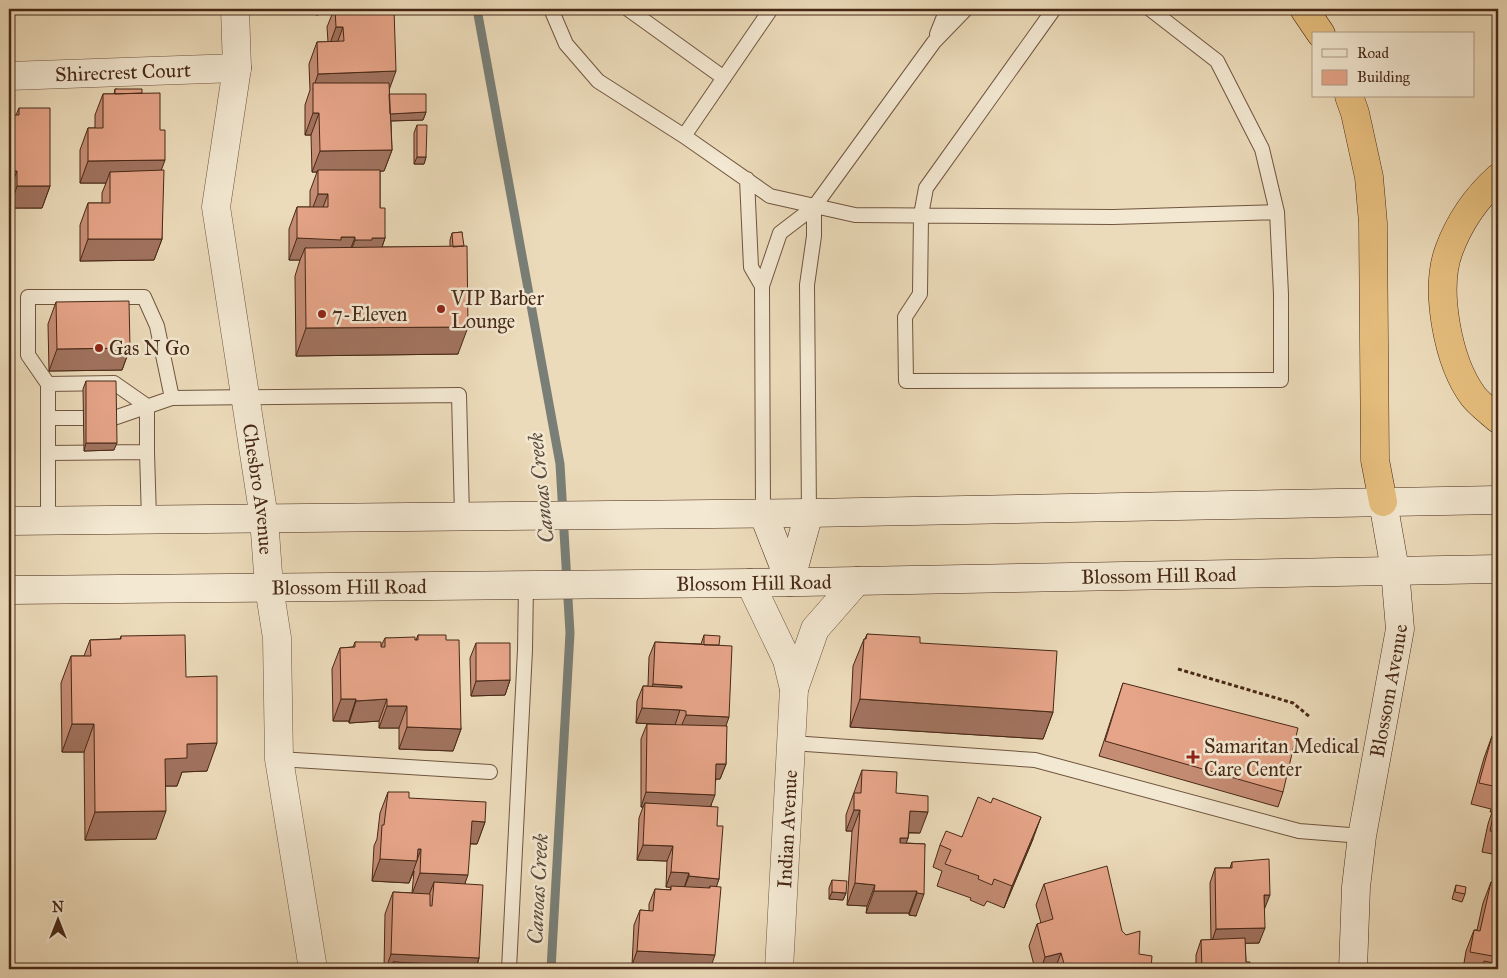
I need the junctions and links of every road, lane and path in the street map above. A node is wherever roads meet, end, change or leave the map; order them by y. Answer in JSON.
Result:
{"nodes":[{"id":1,"x":235,"y":9,"type":"edge"},
{"id":2,"x":551,"y":9,"type":"edge"},
{"id":3,"x":628,"y":9,"type":"edge"},
{"id":4,"x":771,"y":9,"type":"edge"},
{"id":5,"x":947,"y":9,"type":"edge"},
{"id":6,"x":966,"y":9,"type":"edge"},
{"id":7,"x":1054,"y":9,"type":"edge"},
{"id":8,"x":1150,"y":9,"type":"edge"},
{"id":9,"x":1304,"y":9,"type":"edge"},
{"id":10,"x":1320,"y":32,"type":"edge"},
{"id":11,"x":934,"y":42,"type":"junction"},
{"id":12,"x":237,"y":68,"type":"junction"},
{"id":13,"x":9,"y":76,"type":"edge"},
{"id":14,"x":724,"y":78,"type":"junction"},
{"id":15,"x":1350,"y":98,"type":"edge"},
{"id":16,"x":684,"y":136,"type":"junction"},
{"id":17,"x":1498,"y":178,"type":"edge"},
{"id":18,"x":747,"y":179,"type":"junction"},
{"id":19,"x":814,"y":207,"type":"junction"},
{"id":20,"x":1276,"y":212,"type":"junction"},
{"id":21,"x":921,"y":215,"type":"junction"},
{"id":22,"x":762,"y":286,"type":"junction"},
{"id":23,"x":48,"y":384,"type":"junction"},
{"id":24,"x":246,"y":397,"type":"junction"},
{"id":25,"x":172,"y":398,"type":"junction"},
{"id":26,"x":147,"y":406,"type":"junction"},
{"id":27,"x":48,"y":418,"type":"junction"},
{"id":28,"x":83,"y":418,"type":"dead end"},
{"id":29,"x":114,"y":418,"type":"edge"},
{"id":30,"x":1498,"y":419,"type":"edge"},
{"id":31,"x":147,"y":452,"type":"junction"},
{"id":32,"x":48,"y":453,"type":"junction"},
{"id":33,"x":1498,"y":500,"type":"edge"},
{"id":34,"x":1383,"y":502,"type":"junction"},
{"id":35,"x":763,"y":513,"type":"junction"},
{"id":36,"x":809,"y":513,"type":"junction"},
{"id":37,"x":462,"y":516,"type":"junction"},
{"id":38,"x":264,"y":518,"type":"junction"},
{"id":39,"x":149,"y":519,"type":"junction"},
{"id":40,"x":48,"y":520,"type":"junction"},
{"id":41,"x":9,"y":521,"type":"edge"},
{"id":42,"x":1498,"y":569,"type":"edge"},
{"id":43,"x":1395,"y":570,"type":"junction"},
{"id":44,"x":857,"y":581,"type":"junction"},
{"id":45,"x":790,"y":582,"type":"junction"},
{"id":46,"x":750,"y":583,"type":"junction"},
{"id":47,"x":530,"y":584,"type":"junction"},
{"id":48,"x":269,"y":586,"type":"junction"},
{"id":49,"x":9,"y":590,"type":"edge"},
{"id":50,"x":1178,"y":669,"type":"dead end"},
{"id":51,"x":794,"y":689,"type":"junction"},
{"id":52,"x":1310,"y":717,"type":"dead end"},
{"id":53,"x":792,"y":743,"type":"junction"},
{"id":54,"x":279,"y":759,"type":"junction"},
{"id":55,"x":490,"y":772,"type":"dead end"},
{"id":56,"x":1362,"y":836,"type":"junction"},
{"id":57,"x":313,"y":969,"type":"edge"},
{"id":58,"x":509,"y":969,"type":"edge"},
{"id":59,"x":780,"y":969,"type":"edge"},
{"id":60,"x":1354,"y":969,"type":"edge"}],
"edges":[{"from":1,"to":12,"type":"main road","name":"Chesbro Avenue"},
{"from":2,"to":16,"type":"lane"},
{"from":3,"to":14,"type":"lane"},
{"from":4,"to":14,"type":"lane"},
{"from":5,"to":11,"type":"lane"},
{"from":6,"to":11,"type":"lane"},
{"from":7,"to":21,"type":"lane"},
{"from":8,"to":20,"type":"lane"},
{"from":9,"to":10,"type":"highway"},
{"from":11,"to":19,"type":"lane"},
{"from":12,"to":13,"type":"main road","name":"Shirecrest Court"},
{"from":12,"to":24,"type":"main road","name":"Chesbro Avenue"},
{"from":14,"to":16,"type":"lane"},
{"from":15,"to":34,"type":"highway"},
{"from":16,"to":18,"type":"lane"},
{"from":17,"to":30,"type":"highway"},
{"from":18,"to":19,"type":"lane"},
{"from":18,"to":22,"type":"lane"},
{"from":19,"to":21,"type":"lane"},
{"from":19,"to":22,"type":"lane"},
{"from":19,"to":36,"type":"lane"},
{"from":20,"to":21,"type":"lane"},
{"from":20,"to":21,"type":"lane"},
{"from":22,"to":35,"type":"lane"},
{"from":23,"to":25,"type":"lane"},
{"from":23,"to":26,"type":"lane"},
{"from":23,"to":27,"type":"lane"},
{"from":24,"to":25,"type":"lane"},
{"from":24,"to":37,"type":"lane"},
{"from":24,"to":38,"type":"main road","name":"Chesbro Avenue"},
{"from":25,"to":26,"type":"lane"},
{"from":26,"to":29,"type":"lane"},
{"from":26,"to":31,"type":"lane"},
{"from":27,"to":28,"type":"lane"},
{"from":27,"to":32,"type":"lane"},
{"from":31,"to":32,"type":"lane"},
{"from":31,"to":39,"type":"lane"},
{"from":32,"to":40,"type":"lane"},
{"from":33,"to":34,"type":"main road"},
{"from":34,"to":36,"type":"main road"},
{"from":34,"to":43,"type":"main road","name":"Blossom Avenue"},
{"from":35,"to":36,"type":"main road"},
{"from":35,"to":37,"type":"main road"},
{"from":35,"to":45,"type":"main road"},
{"from":36,"to":45,"type":"main road"},
{"from":37,"to":38,"type":"main road"},
{"from":38,"to":39,"type":"main road"},
{"from":38,"to":48,"type":"main road","name":"Chesbro Avenue"},
{"from":39,"to":40,"type":"main road"},
{"from":40,"to":41,"type":"main road"},
{"from":42,"to":43,"type":"main road","name":"Blossom Hill Road"},
{"from":43,"to":44,"type":"main road","name":"Blossom Hill Road"},
{"from":43,"to":56,"type":"main road","name":"Blossom Avenue"},
{"from":44,"to":45,"type":"main road","name":"Blossom Hill Road"},
{"from":44,"to":51,"type":"main road","name":"Indian Avenue"},
{"from":45,"to":46,"type":"main road","name":"Blossom Hill Road"},
{"from":46,"to":47,"type":"main road","name":"Blossom Hill Road"},
{"from":46,"to":51,"type":"main road","name":"Indian Avenue"},
{"from":47,"to":48,"type":"main road","name":"Blossom Hill Road"},
{"from":47,"to":58,"type":"lane"},
{"from":48,"to":49,"type":"main road","name":"Blossom Hill Road"},
{"from":48,"to":54,"type":"main road","name":"Chesbro Avenue"},
{"from":50,"to":52,"type":"path"},
{"from":51,"to":53,"type":"main road","name":"Indian Avenue"},
{"from":53,"to":56,"type":"lane"},
{"from":53,"to":59,"type":"main road","name":"Indian Avenue"},
{"from":54,"to":55,"type":"lane"},
{"from":54,"to":57,"type":"main road","name":"Chesbro Avenue"},
{"from":56,"to":60,"type":"main road","name":"Blossom Avenue"}]}
